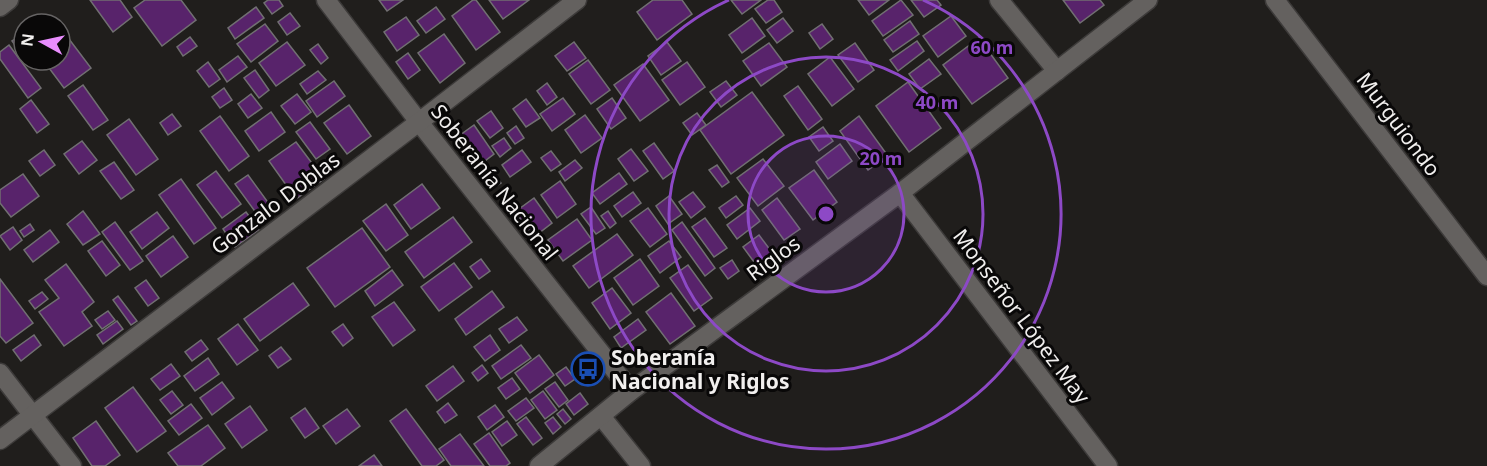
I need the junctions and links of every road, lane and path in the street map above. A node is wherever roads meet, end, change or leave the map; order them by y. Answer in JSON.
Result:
{"nodes":[{"id":1,"x":9,"y":0,"type":"edge"},
{"id":2,"x":326,"y":0,"type":"edge"},
{"id":3,"x":577,"y":0,"type":"edge"},
{"id":4,"x":999,"y":0,"type":"edge"},
{"id":5,"x":1148,"y":0,"type":"edge"},
{"id":6,"x":1275,"y":0,"type":"edge"},
{"id":7,"x":0,"y":7,"type":"edge"},
{"id":8,"x":1057,"y":71,"type":"junction"},
{"id":9,"x":419,"y":122,"type":"junction"},
{"id":10,"x":900,"y":193,"type":"junction"},
{"id":11,"x":1487,"y":276,"type":"edge"},
{"id":12,"x":0,"y":373,"type":"edge"},
{"id":13,"x":631,"y":391,"type":"junction"},
{"id":14,"x":32,"y":414,"type":"junction"},
{"id":15,"x":601,"y":416,"type":"junction"},
{"id":16,"x":0,"y":440,"type":"edge"},
{"id":17,"x":72,"y":466,"type":"edge"},
{"id":18,"x":539,"y":466,"type":"edge"},
{"id":19,"x":641,"y":466,"type":"edge"},
{"id":20,"x":1108,"y":466,"type":"edge"}],
"edges":[{"from":1,"to":7,"type":"street"},
{"from":2,"to":9,"type":"street","name":"Soberanía Nacional"},
{"from":3,"to":9,"type":"street","name":"Gonzalo Doblas"},
{"from":4,"to":8,"type":"street"},
{"from":5,"to":8,"type":"street","name":"Riglos"},
{"from":6,"to":11,"type":"street","name":"Murguiondo"},
{"from":8,"to":10,"type":"street","name":"Riglos"},
{"from":9,"to":13,"type":"street","name":"Soberanía Nacional"},
{"from":9,"to":14,"type":"street","name":"Gonzalo Doblas"},
{"from":10,"to":13,"type":"street","name":"Riglos"},
{"from":10,"to":20,"type":"street","name":"Monseñor López May"},
{"from":12,"to":14,"type":"street"},
{"from":13,"to":15,"type":"street","name":"Riglos"},
{"from":14,"to":16,"type":"street","name":"Gonzalo Doblas"},
{"from":14,"to":17,"type":"street"},
{"from":15,"to":18,"type":"street","name":"Riglos"},
{"from":15,"to":19,"type":"street"}]}
